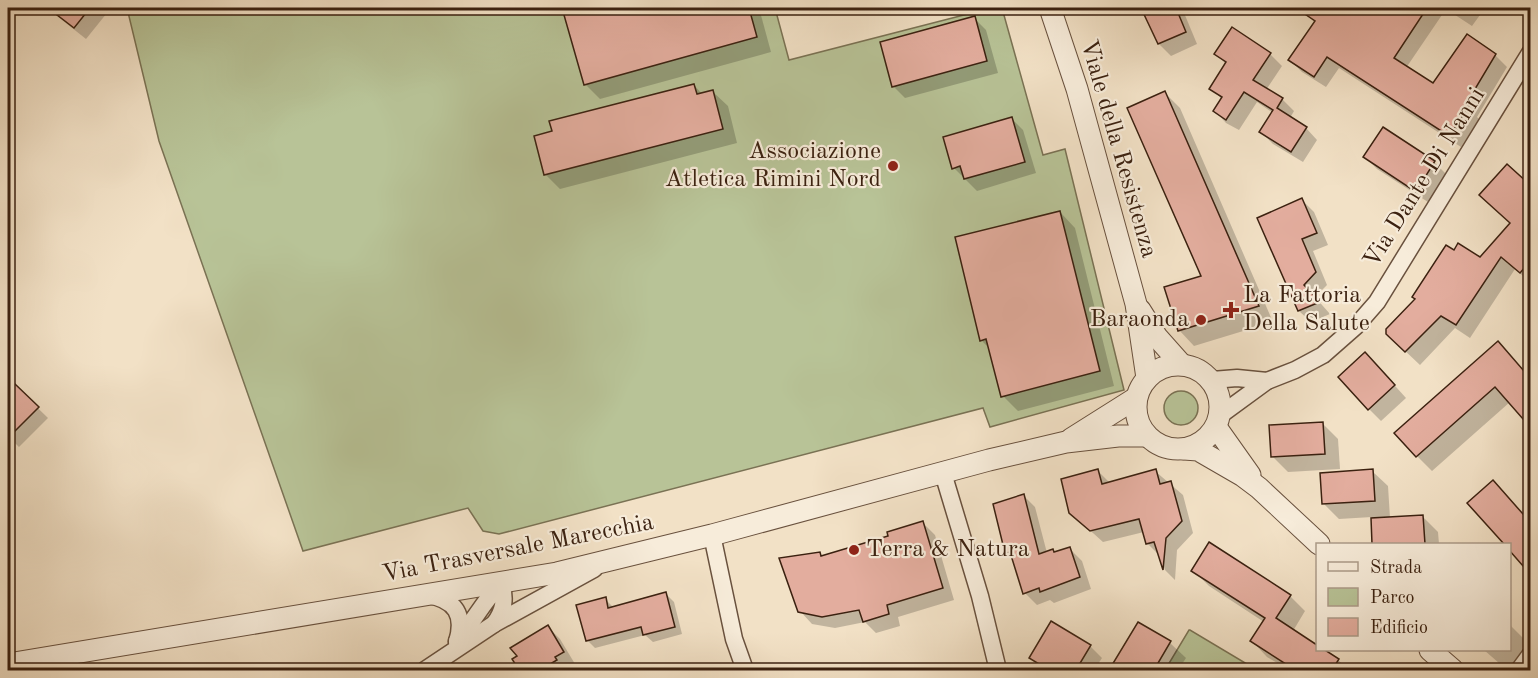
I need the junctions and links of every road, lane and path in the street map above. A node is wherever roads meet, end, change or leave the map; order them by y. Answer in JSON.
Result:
{"nodes":[{"id":1,"x":1050,"y":8,"type":"edge"},
{"id":2,"x":1530,"y":53,"type":"edge"},
{"id":3,"x":1136,"y":304,"type":"junction"},
{"id":4,"x":1181,"y":364,"type":"junction"},
{"id":5,"x":1147,"y":378,"type":"junction"},
{"id":6,"x":1212,"y":380,"type":"junction"},
{"id":7,"x":1267,"y":381,"type":"junction"},
{"id":8,"x":1136,"y":398,"type":"junction"},
{"id":9,"x":1217,"y":422,"type":"junction"},
{"id":10,"x":1146,"y":436,"type":"junction"},
{"id":11,"x":1066,"y":442,"type":"junction"},
{"id":12,"x":1184,"y":449,"type":"junction"},
{"id":13,"x":943,"y":473,"type":"junction"},
{"id":14,"x":1259,"y":488,"type":"junction"},
{"id":15,"x":712,"y":535,"type":"junction"},
{"id":16,"x":1318,"y":543,"type":"edge"},
{"id":17,"x":608,"y":561,"type":"junction"},
{"id":18,"x":501,"y":583,"type":"junction"},
{"id":19,"x":428,"y":595,"type":"junction"},
{"id":20,"x":494,"y":624,"type":"junction"},
{"id":21,"x":457,"y":641,"type":"junction"},
{"id":22,"x":1431,"y":651,"type":"edge"},
{"id":23,"x":1530,"y":655,"type":"edge"},
{"id":24,"x":447,"y":658,"type":"junction"},
{"id":25,"x":8,"y":664,"type":"edge"},
{"id":26,"x":426,"y":670,"type":"edge"},
{"id":27,"x":745,"y":670,"type":"edge"},
{"id":28,"x":998,"y":670,"type":"edge"},
{"id":29,"x":1453,"y":670,"type":"edge"},
{"id":30,"x":1519,"y":670,"type":"edge"}],
"edges":[{"from":1,"to":3,"type":"street","name":"Viale della Resistenza"},
{"from":2,"to":7,"type":"street","name":"Via Dante Di Nanni"},
{"from":3,"to":4,"type":"street","name":"Viale della Resistenza"},
{"from":3,"to":5,"type":"street","name":"Viale della Resistenza"},
{"from":4,"to":5,"type":"street"},
{"from":4,"to":6,"type":"street"},
{"from":5,"to":8,"type":"street"},
{"from":6,"to":7,"type":"street","name":"Via Dante Di Nanni"},
{"from":6,"to":9,"type":"street"},
{"from":7,"to":9,"type":"street","name":"Via Dante Di Nanni"},
{"from":8,"to":10,"type":"street"},
{"from":8,"to":11,"type":"street","name":"Via Trasversale Marecchia"},
{"from":9,"to":12,"type":"street"},
{"from":9,"to":14,"type":"street"},
{"from":10,"to":11,"type":"street","name":"Via Trasversale Marecchia"},
{"from":10,"to":12,"type":"street"},
{"from":11,"to":13,"type":"street","name":"Via Trasversale Marecchia"},
{"from":12,"to":14,"type":"street"},
{"from":13,"to":15,"type":"street","name":"Via Trasversale Marecchia"},
{"from":13,"to":28,"type":"street"},
{"from":14,"to":16,"type":"street"},
{"from":15,"to":17,"type":"street","name":"Via Trasversale Marecchia"},
{"from":15,"to":27,"type":"street"},
{"from":17,"to":18,"type":"street","name":"Via Trasversale Marecchia"},
{"from":17,"to":20,"type":"street"},
{"from":18,"to":19,"type":"street","name":"Via Trasversale Marecchia"},
{"from":18,"to":20,"type":"street"},
{"from":18,"to":21,"type":"street"},
{"from":19,"to":21,"type":"street"},
{"from":19,"to":25,"type":"street","name":"Via Trasversale Marecchia"},
{"from":20,"to":24,"type":"street"},
{"from":21,"to":24,"type":"street"},
{"from":22,"to":29,"type":"street"},
{"from":23,"to":30,"type":"street"},
{"from":24,"to":26,"type":"street"}]}
